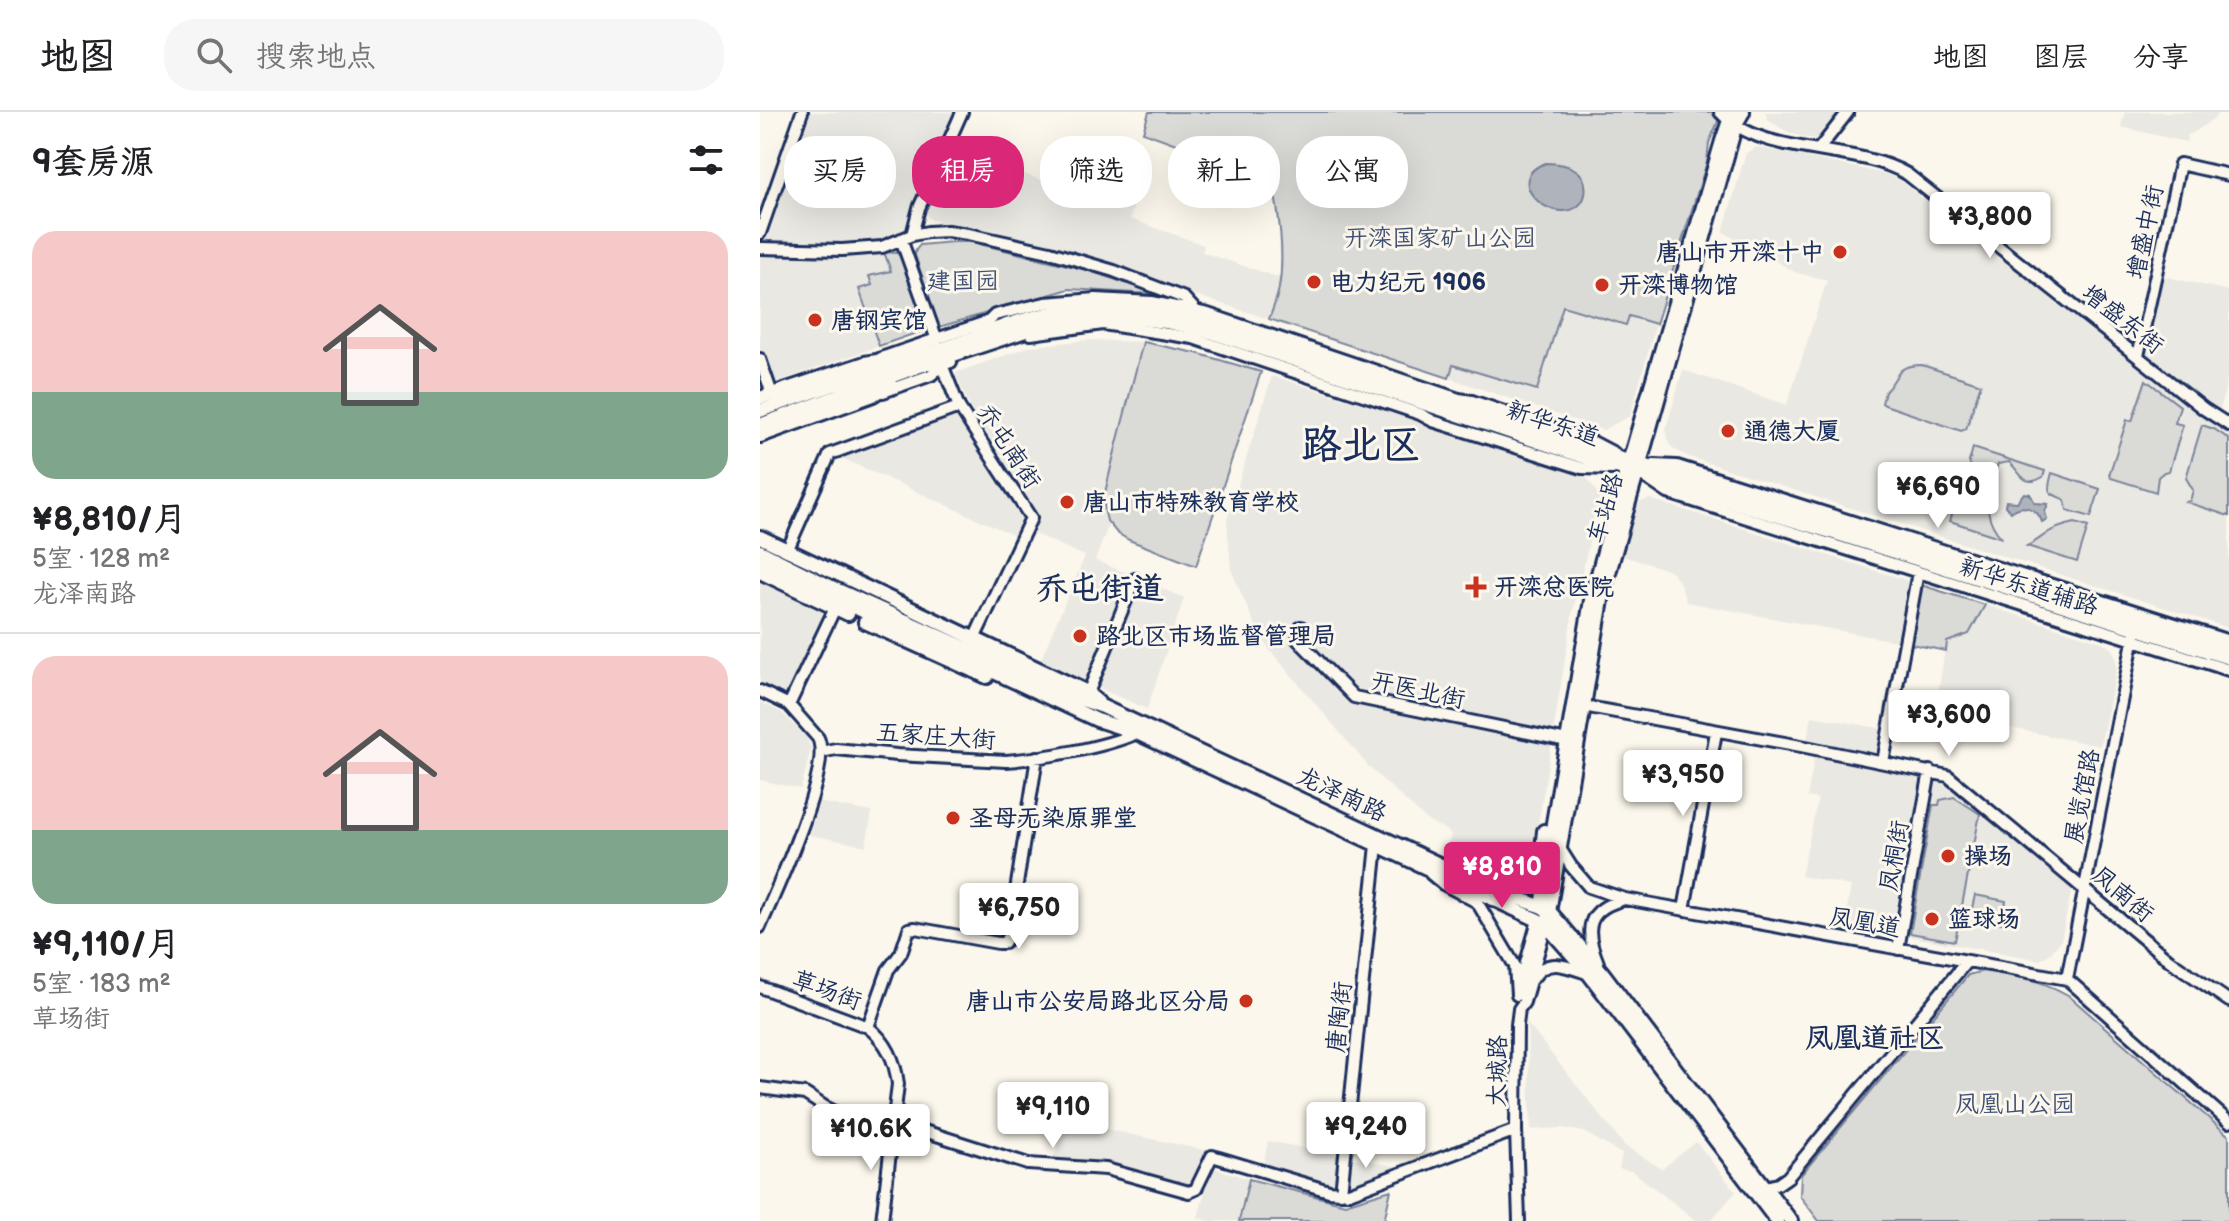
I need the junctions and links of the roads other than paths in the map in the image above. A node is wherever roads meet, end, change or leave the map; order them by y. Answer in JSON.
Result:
{"nodes":[{"id":1,"x":802,"y":112,"type":"edge"},
{"id":2,"x":962,"y":112,"type":"edge"},
{"id":3,"x":1743,"y":112,"type":"edge"},
{"id":4,"x":1848,"y":112,"type":"edge"},
{"id":5,"x":1729,"y":117,"type":"edge"},
{"id":6,"x":1819,"y":149,"type":"junction"},
{"id":7,"x":2229,"y":175,"type":"edge"},
{"id":8,"x":760,"y":233,"type":"edge"},
{"id":9,"x":912,"y":235,"type":"junction"},
{"id":10,"x":901,"y":239,"type":"junction"},
{"id":11,"x":760,"y":248,"type":"edge"},
{"id":12,"x":1197,"y":314,"type":"junction"},
{"id":13,"x":937,"y":340,"type":"junction"},
{"id":14,"x":2138,"y":356,"type":"junction"},
{"id":15,"x":760,"y":359,"type":"edge"},
{"id":16,"x":916,"y":361,"type":"junction"},
{"id":17,"x":941,"y":363,"type":"junction"},
{"id":18,"x":865,"y":369,"type":"junction"},
{"id":19,"x":868,"y":392,"type":"junction"},
{"id":20,"x":766,"y":396,"type":"edge"},
{"id":21,"x":959,"y":407,"type":"junction"},
{"id":22,"x":760,"y":411,"type":"edge"},
{"id":23,"x":760,"y":425,"type":"edge"},
{"id":24,"x":2229,"y":425,"type":"edge"},
{"id":25,"x":760,"y":436,"type":"edge"},
{"id":26,"x":1633,"y":467,"type":"junction"},
{"id":27,"x":760,"y":537,"type":"edge"},
{"id":28,"x":760,"y":551,"type":"edge"},
{"id":29,"x":787,"y":551,"type":"junction"},
{"id":30,"x":760,"y":561,"type":"edge"},
{"id":31,"x":760,"y":572,"type":"edge"},
{"id":32,"x":1918,"y":572,"type":"junction"},
{"id":33,"x":1135,"y":579,"type":"dead end"},
{"id":34,"x":835,"y":608,"type":"junction"},
{"id":35,"x":2138,"y":626,"type":"junction"},
{"id":36,"x":1301,"y":627,"type":"dead end"},
{"id":37,"x":974,"y":639,"type":"junction"},
{"id":38,"x":2229,"y":641,"type":"edge"},
{"id":39,"x":2229,"y":649,"type":"edge"},
{"id":40,"x":2229,"y":658,"type":"edge"},
{"id":41,"x":2229,"y":670,"type":"edge"},
{"id":42,"x":760,"y":691,"type":"edge"},
{"id":43,"x":1088,"y":693,"type":"junction"},
{"id":44,"x":789,"y":705,"type":"junction"},
{"id":45,"x":1583,"y":706,"type":"junction"},
{"id":46,"x":1103,"y":707,"type":"junction"},
{"id":47,"x":1097,"y":720,"type":"junction"},
{"id":48,"x":1716,"y":732,"type":"junction"},
{"id":49,"x":1137,"y":733,"type":"junction"},
{"id":50,"x":1567,"y":741,"type":"junction"},
{"id":51,"x":821,"y":752,"type":"junction"},
{"id":52,"x":1037,"y":757,"type":"junction"},
{"id":53,"x":1883,"y":762,"type":"junction"},
{"id":54,"x":1930,"y":771,"type":"junction"},
{"id":55,"x":1553,"y":823,"type":"junction"},
{"id":56,"x":1377,"y":845,"type":"junction"},
{"id":57,"x":1559,"y":847,"type":"junction"},
{"id":58,"x":1422,"y":866,"type":"junction"},
{"id":59,"x":1475,"y":881,"type":"junction"},
{"id":60,"x":2085,"y":888,"type":"junction"},
{"id":61,"x":1625,"y":899,"type":"junction"},
{"id":62,"x":1684,"y":910,"type":"junction"},
{"id":63,"x":1544,"y":916,"type":"junction"},
{"id":64,"x":760,"y":927,"type":"edge"},
{"id":65,"x":1898,"y":949,"type":"junction"},
{"id":66,"x":1967,"y":961,"type":"junction"},
{"id":67,"x":1595,"y":973,"type":"junction"},
{"id":68,"x":2067,"y":979,"type":"junction"},
{"id":69,"x":760,"y":987,"type":"edge"},
{"id":70,"x":2229,"y":1001,"type":"edge"},
{"id":71,"x":1520,"y":1002,"type":"junction"},
{"id":72,"x":868,"y":1027,"type":"junction"},
{"id":73,"x":760,"y":1088,"type":"edge"},
{"id":74,"x":2229,"y":1122,"type":"edge"},
{"id":75,"x":893,"y":1126,"type":"junction"},
{"id":76,"x":1516,"y":1130,"type":"junction"},
{"id":77,"x":1760,"y":1188,"type":"junction"},
{"id":78,"x":1341,"y":1193,"type":"junction"},
{"id":79,"x":882,"y":1221,"type":"edge"},
{"id":80,"x":1519,"y":1221,"type":"edge"},
{"id":81,"x":1777,"y":1221,"type":"edge"},
{"id":82,"x":1791,"y":1221,"type":"edge"}],
"edges":[{"from":1,"to":8,"type":"street"},
{"from":2,"to":9,"type":"street"},
{"from":3,"to":5,"type":"main road","name":"车站路"},
{"from":4,"to":6,"type":"street"},
{"from":5,"to":6,"type":"street","name":"增盛东街"},
{"from":5,"to":26,"type":"main road","name":"车站路"},
{"from":6,"to":14,"type":"street","name":"增盛东街"},
{"from":7,"to":14,"type":"street","name":"增盛中街"},
{"from":9,"to":10,"type":"street"},
{"from":9,"to":12,"type":"street"},
{"from":10,"to":11,"type":"street"},
{"from":10,"to":13,"type":"street"},
{"from":12,"to":13,"type":"street"},
{"from":12,"to":16,"type":"main road","name":"新华东道"},
{"from":12,"to":26,"type":"main road","name":"新华东道"},
{"from":13,"to":18,"type":"street"},
{"from":14,"to":24,"type":"street","name":"增盛东街"},
{"from":15,"to":20,"type":"street"},
{"from":16,"to":17,"type":"main road","name":"新华东道"},
{"from":16,"to":18,"type":"main road","name":"新华东道"},
{"from":16,"to":19,"type":"main road","name":"新华东道"},
{"from":17,"to":19,"type":"street"},
{"from":17,"to":21,"type":"street","name":"乔屯南街"},
{"from":17,"to":26,"type":"main road","name":"新华东道"},
{"from":18,"to":20,"type":"main road"},
{"from":18,"to":22,"type":"main road"},
{"from":19,"to":23,"type":"main road"},
{"from":19,"to":25,"type":"main road"},
{"from":21,"to":29,"type":"street"},
{"from":21,"to":37,"type":"street","name":"乔屯南街"},
{"from":26,"to":32,"type":"street","name":"新华东道辅路"},
{"from":26,"to":35,"type":"main road","name":"新华东道"},
{"from":26,"to":45,"type":"main road","name":"车站路"},
{"from":26,"to":50,"type":"main road","name":"车站路"},
{"from":27,"to":29,"type":"main road"},
{"from":28,"to":46,"type":"main road","name":"龙泽南路"},
{"from":29,"to":37,"type":"main road"},
{"from":30,"to":47,"type":"main road","name":"龙泽南路"},
{"from":31,"to":34,"type":"main road"},
{"from":32,"to":35,"type":"street","name":"新华东道辅路"},
{"from":32,"to":53,"type":"street"},
{"from":33,"to":43,"type":"street"},
{"from":34,"to":44,"type":"street"},
{"from":34,"to":47,"type":"main road"},
{"from":35,"to":38,"type":"street","name":"新华东道辅路"},
{"from":35,"to":39,"type":"main road","name":"新华东道"},
{"from":35,"to":40,"type":"main road","name":"新华东道"},
{"from":35,"to":41,"type":"street","name":"新华东道辅路"},
{"from":35,"to":60,"type":"street","name":"展览馆路"},
{"from":36,"to":50,"type":"street","name":"开医北街"},
{"from":37,"to":43,"type":"main road"},
{"from":42,"to":44,"type":"street"},
{"from":43,"to":46,"type":"main road"},
{"from":44,"to":51,"type":"street"},
{"from":45,"to":48,"type":"street","name":"凤南街"},
{"from":45,"to":57,"type":"main road","name":"车站路"},
{"from":46,"to":59,"type":"main road","name":"龙泽南路"},
{"from":47,"to":49,"type":"main road","name":"龙泽南路"},
{"from":48,"to":53,"type":"street","name":"凤南街"},
{"from":48,"to":62,"type":"street"},
{"from":49,"to":52,"type":"street","name":"五家庄大街"},
{"from":49,"to":56,"type":"main road","name":"龙泽南路"},
{"from":50,"to":55,"type":"main road","name":"车站路"},
{"from":51,"to":52,"type":"street","name":"五家庄大街"},
{"from":51,"to":64,"type":"street"},
{"from":52,"to":72,"type":"street"},
{"from":53,"to":54,"type":"street","name":"凤南街"},
{"from":54,"to":60,"type":"street","name":"凤南街"},
{"from":54,"to":65,"type":"street","name":"凤桐街"},
{"from":55,"to":59,"type":"main road"},
{"from":55,"to":63,"type":"main road","name":"车站路"},
{"from":56,"to":58,"type":"main road","name":"龙泽南路"},
{"from":56,"to":78,"type":"street","name":"唐陶街"},
{"from":57,"to":61,"type":"street","name":"凤凰道"},
{"from":57,"to":63,"type":"main road","name":"车站路"},
{"from":58,"to":63,"type":"main road","name":"龙泽南路"},
{"from":58,"to":71,"type":"street"},
{"from":59,"to":63,"type":"main road","name":"龙泽南路"},
{"from":60,"to":68,"type":"street","name":"展览馆路"},
{"from":60,"to":70,"type":"street","name":"凤南街"},
{"from":61,"to":62,"type":"street","name":"凤凰道"},
{"from":61,"to":67,"type":"street"},
{"from":62,"to":65,"type":"street","name":"凤凰道"},
{"from":63,"to":67,"type":"main road","name":"龙泽南路"},
{"from":63,"to":71,"type":"street"},
{"from":65,"to":66,"type":"street","name":"凤凰道"},
{"from":66,"to":68,"type":"street","name":"凤凰道"},
{"from":66,"to":77,"type":"street"},
{"from":67,"to":71,"type":"street"},
{"from":67,"to":77,"type":"main road","name":"龙泽南路"},
{"from":68,"to":74,"type":"street"},
{"from":69,"to":72,"type":"street","name":"草场街"},
{"from":71,"to":76,"type":"street","name":"大城路"},
{"from":72,"to":75,"type":"street","name":"草场街"},
{"from":73,"to":75,"type":"street"},
{"from":75,"to":78,"type":"street"},
{"from":75,"to":79,"type":"street","name":"草场街"},
{"from":76,"to":78,"type":"street"},
{"from":76,"to":80,"type":"street","name":"大城路"},
{"from":77,"to":81,"type":"main road","name":"龙泽南路"},
{"from":77,"to":82,"type":"main road","name":"龙泽南路"}]}
